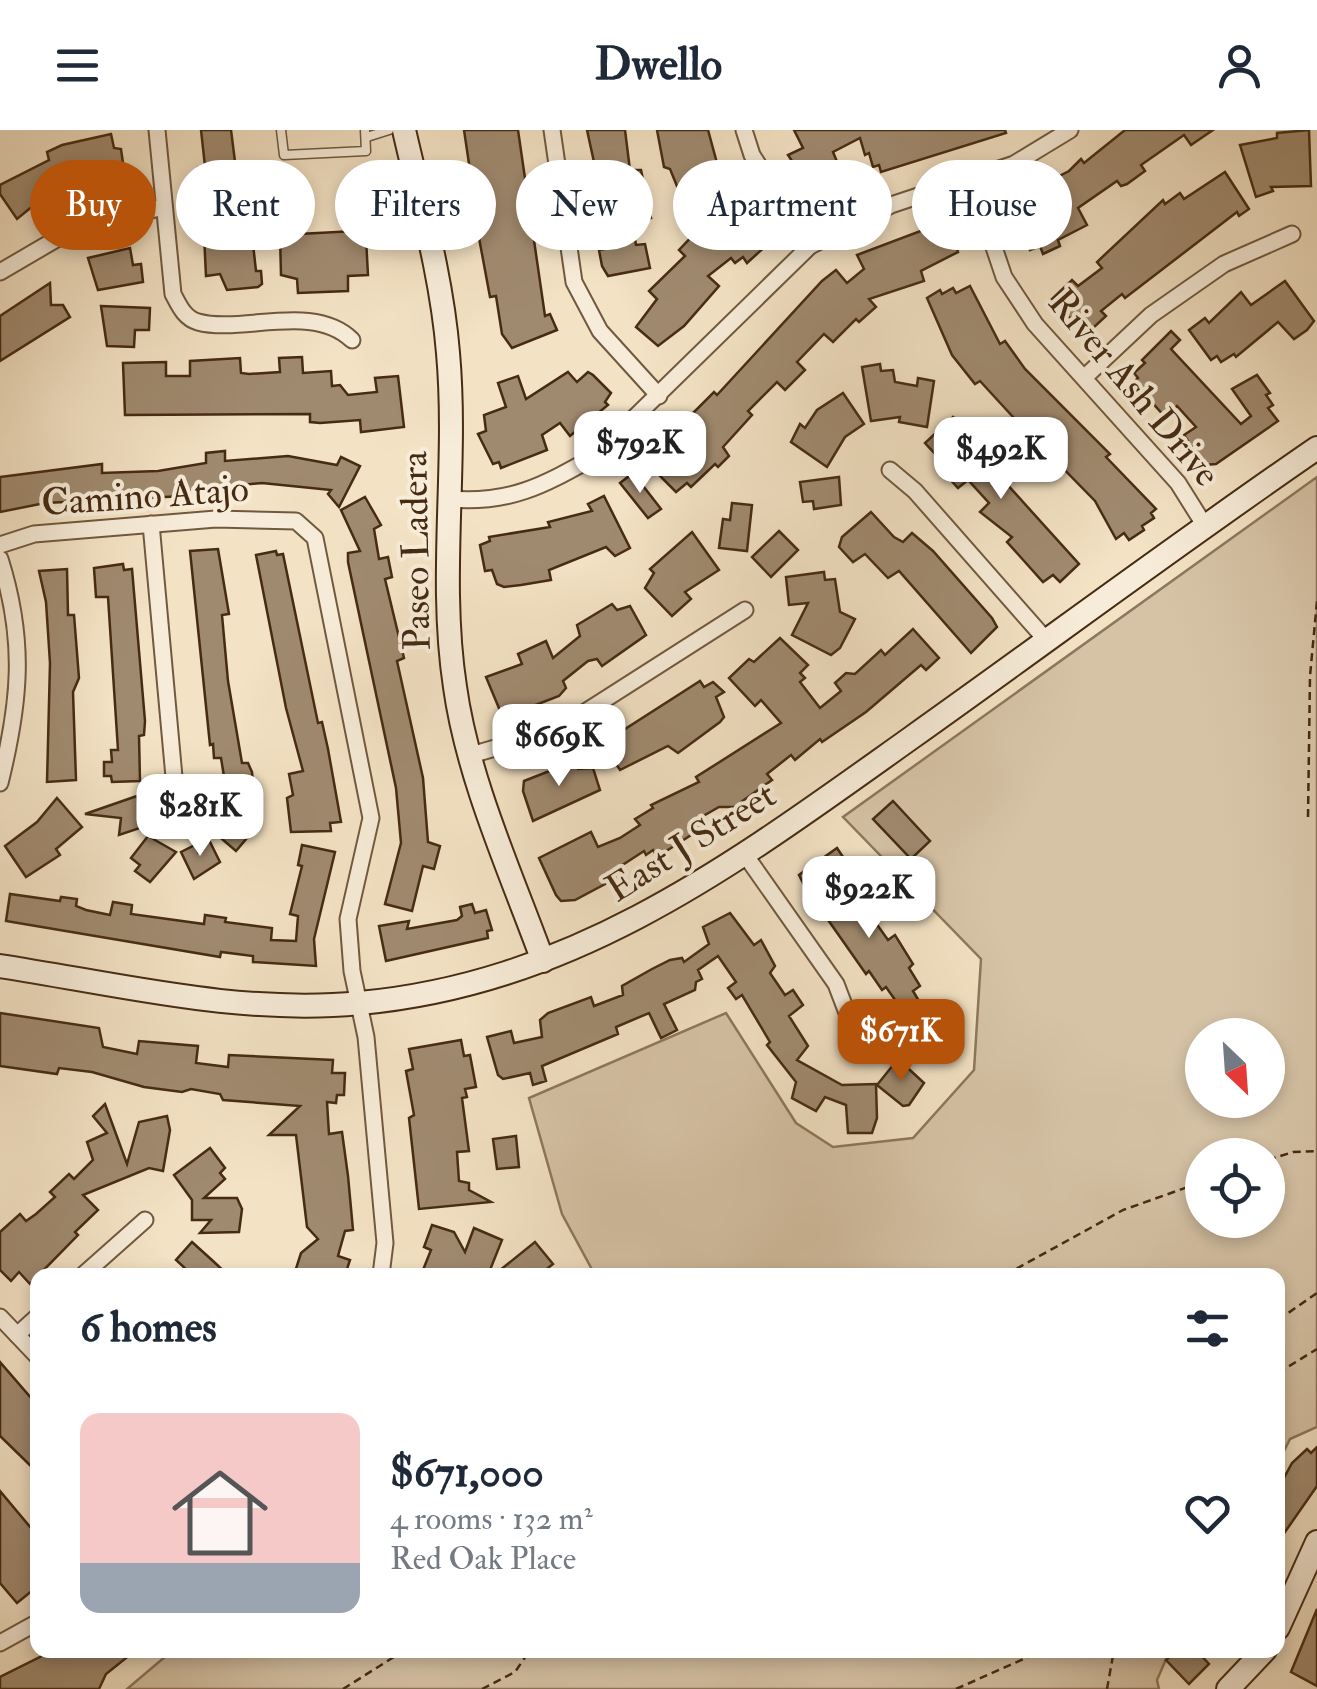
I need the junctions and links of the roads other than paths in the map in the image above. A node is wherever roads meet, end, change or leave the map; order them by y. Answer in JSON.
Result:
{"nodes":[{"id":1,"x":157,"y":130,"type":"edge"},
{"id":2,"x":282,"y":130,"type":"edge"},
{"id":3,"x":389,"y":130,"type":"edge"},
{"id":4,"x":404,"y":130,"type":"edge"},
{"id":5,"x":552,"y":130,"type":"edge"},
{"id":6,"x":744,"y":130,"type":"edge"},
{"id":7,"x":1070,"y":130,"type":"edge"},
{"id":8,"x":366,"y":134,"type":"edge"},
{"id":9,"x":755,"y":160,"type":"edge"},
{"id":10,"x":1019,"y":160,"type":"edge"},
{"id":11,"x":164,"y":206,"type":"junction"},
{"id":12,"x":1292,"y":234,"type":"dead end"},
{"id":13,"x":806,"y":250,"type":"edge"},
{"id":14,"x":996,"y":250,"type":"edge"},
{"id":15,"x":0,"y":272,"type":"edge"},
{"id":16,"x":352,"y":340,"type":"dead end"},
{"id":17,"x":1086,"y":376,"type":"junction"},
{"id":18,"x":659,"y":396,"type":"junction"},
{"id":19,"x":1317,"y":448,"type":"edge"},
{"id":20,"x":890,"y":470,"type":"dead end"},
{"id":21,"x":449,"y":499,"type":"junction"},
{"id":22,"x":151,"y":524,"type":"junction"},
{"id":23,"x":1205,"y":526,"type":"junction"},
{"id":24,"x":0,"y":546,"type":"edge"},
{"id":25,"x":0,"y":560,"type":"edge"},
{"id":26,"x":745,"y":610,"type":"dead end"},
{"id":27,"x":1047,"y":641,"type":"junction"},
{"id":28,"x":471,"y":755,"type":"junction"},
{"id":29,"x":0,"y":783,"type":"edge"},
{"id":30,"x":176,"y":799,"type":"dead end"},
{"id":31,"x":746,"y":856,"type":"junction"},
{"id":32,"x":543,"y":961,"type":"junction"},
{"id":33,"x":0,"y":966,"type":"edge"},
{"id":34,"x":360,"y":1004,"type":"junction"},
{"id":35,"x":857,"y":1039,"type":"dead end"},
{"id":36,"x":145,"y":1220,"type":"dead end"},
{"id":37,"x":91,"y":1268,"type":"edge"},
{"id":38,"x":382,"y":1268,"type":"edge"},
{"id":39,"x":0,"y":1316,"type":"edge"},
{"id":40,"x":30,"y":1323,"type":"edge"},
{"id":41,"x":17,"y":1335,"type":"junction"},
{"id":42,"x":30,"y":1349,"type":"edge"},
{"id":43,"x":1317,"y":1542,"type":"edge"},
{"id":44,"x":1285,"y":1613,"type":"edge"},
{"id":45,"x":30,"y":1626,"type":"edge"},
{"id":46,"x":0,"y":1643,"type":"edge"},
{"id":47,"x":1257,"y":1658,"type":"edge"},
{"id":48,"x":1228,"y":1689,"type":"edge"}],
"edges":[{"from":1,"to":11,"type":"street"},
{"from":2,"to":8,"type":"lane"},
{"from":3,"to":8,"type":"lane"},
{"from":4,"to":21,"type":"street","name":"Paseo Ladera"},
{"from":5,"to":18,"type":"street"},
{"from":6,"to":9,"type":"street"},
{"from":7,"to":10,"type":"street"},
{"from":11,"to":15,"type":"street"},
{"from":11,"to":16,"type":"street"},
{"from":12,"to":17,"type":"street"},
{"from":13,"to":18,"type":"street"},
{"from":14,"to":17,"type":"street","name":"River Ash Drive"},
{"from":17,"to":23,"type":"street","name":"River Ash Drive"},
{"from":18,"to":21,"type":"street"},
{"from":19,"to":23,"type":"street","name":"East J Street"},
{"from":20,"to":27,"type":"street"},
{"from":21,"to":28,"type":"street","name":"Paseo Ladera"},
{"from":22,"to":24,"type":"street","name":"Camino Atajo"},
{"from":22,"to":30,"type":"street"},
{"from":22,"to":34,"type":"street","name":"Camino Atajo"},
{"from":23,"to":27,"type":"street","name":"East J Street"},
{"from":25,"to":29,"type":"street"},
{"from":26,"to":28,"type":"street"},
{"from":27,"to":31,"type":"street","name":"East J Street"},
{"from":28,"to":32,"type":"street","name":"Paseo Ladera"},
{"from":31,"to":32,"type":"street","name":"East J Street"},
{"from":31,"to":35,"type":"street"},
{"from":32,"to":34,"type":"street","name":"East J Street"},
{"from":33,"to":34,"type":"street","name":"East J Street"},
{"from":34,"to":38,"type":"street"},
{"from":36,"to":37,"type":"street"},
{"from":39,"to":41,"type":"street"},
{"from":40,"to":41,"type":"street"},
{"from":41,"to":42,"type":"street"},
{"from":43,"to":44,"type":"street"},
{"from":45,"to":46,"type":"street"},
{"from":47,"to":48,"type":"street"}]}
